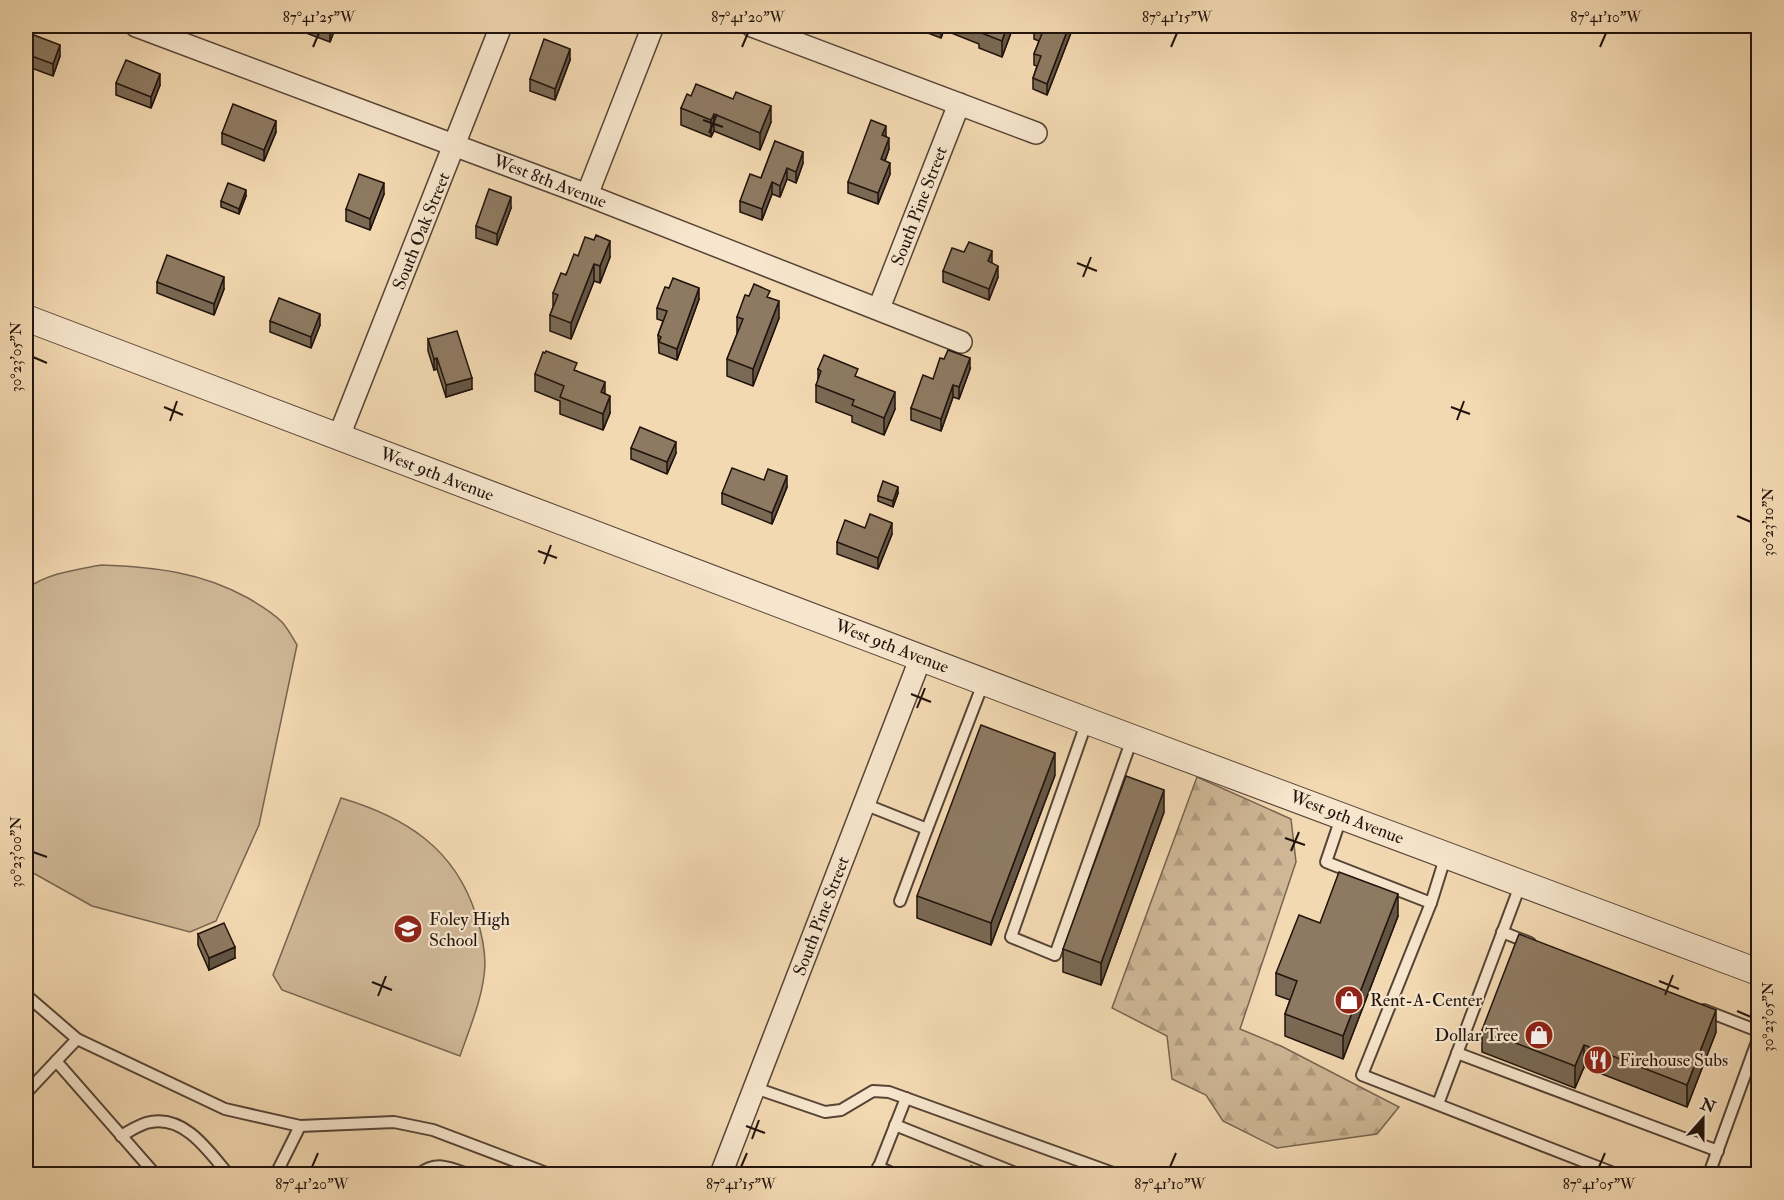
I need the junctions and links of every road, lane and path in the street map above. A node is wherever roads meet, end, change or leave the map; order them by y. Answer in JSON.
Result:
{"nodes":[{"id":1,"x":136,"y":26,"type":"edge"},
{"id":2,"x":501,"y":26,"type":"edge"},
{"id":3,"x":653,"y":26,"type":"edge"},
{"id":4,"x":752,"y":26,"type":"edge"},
{"id":5,"x":958,"y":104,"type":"junction"},
{"id":6,"x":1036,"y":133,"type":"dead end"},
{"id":7,"x":455,"y":145,"type":"junction"},
{"id":8,"x":587,"y":195,"type":"junction"},
{"id":9,"x":879,"y":308,"type":"junction"},
{"id":10,"x":26,"y":318,"type":"edge"},
{"id":11,"x":961,"y":342,"type":"dead end"},
{"id":12,"x":339,"y":436,"type":"junction"},
{"id":13,"x":921,"y":657,"type":"junction"},
{"id":14,"x":984,"y":680,"type":"junction"},
{"id":15,"x":1087,"y":721,"type":"junction"},
{"id":16,"x":1133,"y":737,"type":"junction"},
{"id":17,"x":864,"y":804,"type":"junction"},
{"id":18,"x":1342,"y":815,"type":"junction"},
{"id":19,"x":927,"y":829,"type":"junction"},
{"id":20,"x":1446,"y":855,"type":"junction"},
{"id":21,"x":1521,"y":883,"type":"junction"},
{"id":22,"x":900,"y":901,"type":"dead end"},
{"id":23,"x":1431,"y":903,"type":"junction"},
{"id":24,"x":1502,"y":932,"type":"junction"},
{"id":25,"x":1536,"y":945,"type":"edge"},
{"id":26,"x":1758,"y":972,"type":"edge"},
{"id":27,"x":26,"y":995,"type":"edge"},
{"id":28,"x":1692,"y":1005,"type":"edge"},
{"id":29,"x":1758,"y":1031,"type":"edge"},
{"id":30,"x":78,"y":1039,"type":"junction"},
{"id":31,"x":1758,"y":1039,"type":"edge"},
{"id":32,"x":1457,"y":1053,"type":"junction"},
{"id":33,"x":56,"y":1061,"type":"junction"},
{"id":34,"x":754,"y":1088,"type":"junction"},
{"id":35,"x":26,"y":1093,"type":"edge"},
{"id":36,"x":906,"y":1098,"type":"junction"},
{"id":37,"x":1438,"y":1104,"type":"junction"},
{"id":38,"x":895,"y":1125,"type":"junction"},
{"id":39,"x":300,"y":1126,"type":"junction"},
{"id":40,"x":121,"y":1136,"type":"junction"},
{"id":41,"x":1718,"y":1151,"type":"junction"},
{"id":42,"x":877,"y":1171,"type":"edge"},
{"id":43,"x":155,"y":1174,"type":"edge"},
{"id":44,"x":228,"y":1174,"type":"edge"},
{"id":45,"x":276,"y":1174,"type":"edge"},
{"id":46,"x":419,"y":1174,"type":"edge"},
{"id":47,"x":466,"y":1174,"type":"edge"},
{"id":48,"x":549,"y":1174,"type":"edge"},
{"id":49,"x":721,"y":1174,"type":"edge"},
{"id":50,"x":894,"y":1174,"type":"edge"},
{"id":51,"x":1018,"y":1174,"type":"edge"},
{"id":52,"x":1116,"y":1174,"type":"edge"},
{"id":53,"x":1616,"y":1174,"type":"edge"},
{"id":54,"x":1709,"y":1174,"type":"edge"}],
"edges":[{"from":1,"to":7,"type":"street","name":"West 8th Avenue"},
{"from":2,"to":7,"type":"street","name":"South Oak Street"},
{"from":3,"to":8,"type":"street"},
{"from":4,"to":5,"type":"street"},
{"from":5,"to":6,"type":"street"},
{"from":5,"to":9,"type":"street","name":"South Pine Street"},
{"from":7,"to":8,"type":"street","name":"West 8th Avenue"},
{"from":7,"to":12,"type":"street","name":"South Oak Street"},
{"from":8,"to":9,"type":"street","name":"West 8th Avenue"},
{"from":9,"to":11,"type":"street","name":"West 8th Avenue"},
{"from":10,"to":12,"type":"street","name":"West 9th Avenue"},
{"from":12,"to":13,"type":"street","name":"West 9th Avenue"},
{"from":13,"to":14,"type":"street","name":"West 9th Avenue"},
{"from":13,"to":17,"type":"street","name":"South Pine Street"},
{"from":14,"to":15,"type":"street","name":"West 9th Avenue"},
{"from":14,"to":19,"type":"lane"},
{"from":15,"to":16,"type":"street","name":"West 9th Avenue"},
{"from":15,"to":16,"type":"lane"},
{"from":16,"to":18,"type":"street","name":"West 9th Avenue"},
{"from":17,"to":19,"type":"lane"},
{"from":17,"to":34,"type":"street","name":"South Pine Street"},
{"from":18,"to":20,"type":"street","name":"West 9th Avenue"},
{"from":18,"to":23,"type":"lane"},
{"from":19,"to":22,"type":"lane"},
{"from":20,"to":21,"type":"street","name":"West 9th Avenue"},
{"from":20,"to":23,"type":"lane"},
{"from":21,"to":24,"type":"lane"},
{"from":21,"to":26,"type":"street","name":"West 9th Avenue"},
{"from":23,"to":37,"type":"lane"},
{"from":24,"to":25,"type":"lane"},
{"from":24,"to":32,"type":"lane"},
{"from":27,"to":30,"type":"lane"},
{"from":28,"to":29,"type":"lane"},
{"from":30,"to":33,"type":"lane"},
{"from":30,"to":39,"type":"lane"},
{"from":31,"to":41,"type":"lane"},
{"from":32,"to":37,"type":"lane"},
{"from":32,"to":41,"type":"lane"},
{"from":33,"to":35,"type":"lane"},
{"from":33,"to":40,"type":"lane"},
{"from":34,"to":36,"type":"lane"},
{"from":34,"to":49,"type":"street","name":"South Pine Street"},
{"from":36,"to":38,"type":"lane"},
{"from":36,"to":52,"type":"lane"},
{"from":37,"to":53,"type":"lane"},
{"from":38,"to":42,"type":"lane"},
{"from":38,"to":51,"type":"lane"},
{"from":39,"to":45,"type":"lane"},
{"from":39,"to":48,"type":"lane"},
{"from":40,"to":43,"type":"lane"},
{"from":40,"to":44,"type":"lane"},
{"from":41,"to":54,"type":"lane"},
{"from":42,"to":50,"type":"lane"},
{"from":46,"to":47,"type":"lane"}]}
